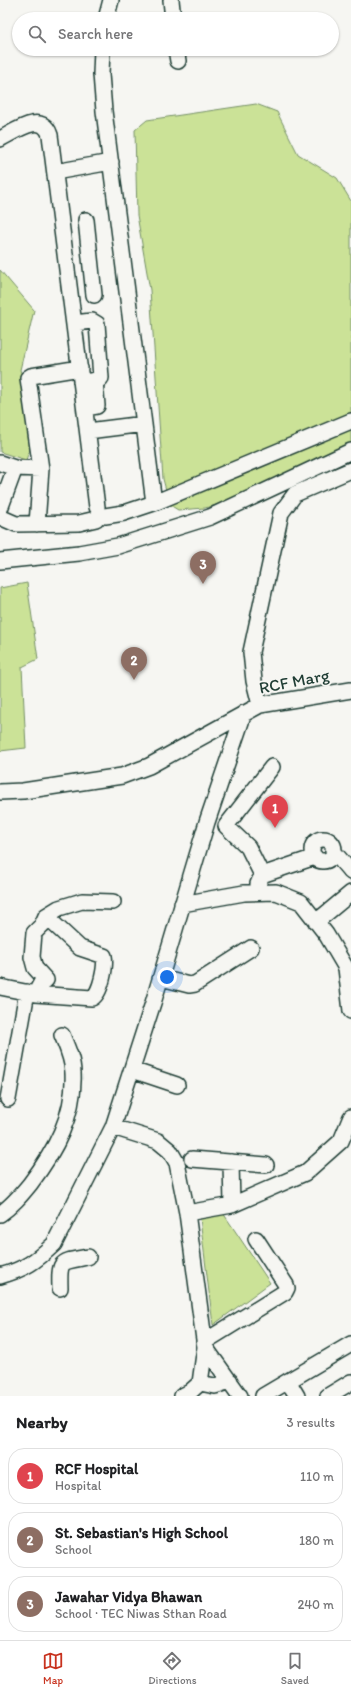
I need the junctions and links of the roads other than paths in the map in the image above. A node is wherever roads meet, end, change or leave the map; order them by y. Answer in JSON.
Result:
{"nodes":[{"id":1,"x":111,"y":0,"type":"edge"},
{"id":2,"x":171,"y":0,"type":"edge"},
{"id":3,"x":108,"y":12,"type":"edge"},
{"id":4,"x":172,"y":12,"type":"edge"},
{"id":5,"x":102,"y":56,"type":"edge"},
{"id":6,"x":0,"y":138,"type":"edge"},
{"id":7,"x":111,"y":162,"type":"junction"},
{"id":8,"x":55,"y":172,"type":"junction"},
{"id":9,"x":63,"y":236,"type":"junction"},
{"id":10,"x":92,"y":276,"type":"junction"},
{"id":11,"x":69,"y":280,"type":"junction"},
{"id":12,"x":94,"y":295,"type":"dead end"},
{"id":13,"x":74,"y":323,"type":"junction"},
{"id":14,"x":85,"y":377,"type":"junction"},
{"id":15,"x":351,"y":421,"type":"edge"},
{"id":16,"x":144,"y":424,"type":"junction"},
{"id":17,"x":88,"y":431,"type":"junction"},
{"id":18,"x":351,"y":451,"type":"edge"},
{"id":19,"x":0,"y":463,"type":"edge"},
{"id":20,"x":15,"y":468,"type":"junction"},
{"id":21,"x":41,"y":469,"type":"junction"},
{"id":22,"x":351,"y":470,"type":"edge"},
{"id":23,"x":154,"y":503,"type":"junction"},
{"id":24,"x":0,"y":509,"type":"edge"},
{"id":25,"x":99,"y":514,"type":"junction"},
{"id":26,"x":0,"y":518,"type":"edge"},
{"id":27,"x":37,"y":524,"type":"junction"},
{"id":28,"x":0,"y":561,"type":"edge"},
{"id":29,"x":351,"y":690,"type":"edge"},
{"id":30,"x":260,"y":705,"type":"junction"},
{"id":31,"x":244,"y":713,"type":"junction"},
{"id":32,"x":272,"y":767,"type":"dead end"},
{"id":33,"x":0,"y":792,"type":"edge"},
{"id":34,"x":207,"y":822,"type":"junction"},
{"id":35,"x":226,"y":826,"type":"junction"},
{"id":36,"x":351,"y":872,"type":"edge"},
{"id":37,"x":262,"y":875,"type":"junction"},
{"id":38,"x":254,"y":893,"type":"junction"},
{"id":39,"x":351,"y":893,"type":"edge"},
{"id":40,"x":113,"y":902,"type":"dead end"},
{"id":41,"x":182,"y":904,"type":"junction"},
{"id":42,"x":50,"y":920,"type":"junction"},
{"id":43,"x":316,"y":922,"type":"junction"},
{"id":44,"x":251,"y":948,"type":"dead end"},
{"id":45,"x":161,"y":978,"type":"junction"},
{"id":46,"x":46,"y":980,"type":"junction"},
{"id":47,"x":0,"y":987,"type":"edge"},
{"id":48,"x":31,"y":993,"type":"junction"},
{"id":49,"x":62,"y":996,"type":"junction"},
{"id":50,"x":351,"y":1004,"type":"edge"},
{"id":51,"x":62,"y":1035,"type":"dead end"},
{"id":52,"x":132,"y":1070,"type":"junction"},
{"id":53,"x":177,"y":1085,"type":"dead end"},
{"id":54,"x":6,"y":1093,"type":"edge"},
{"id":55,"x":351,"y":1117,"type":"edge"},
{"id":56,"x":113,"y":1127,"type":"junction"},
{"id":57,"x":192,"y":1158,"type":"dead end"},
{"id":58,"x":231,"y":1162,"type":"junction"},
{"id":59,"x":266,"y":1165,"type":"dead end"},
{"id":60,"x":232,"y":1205,"type":"junction"},
{"id":61,"x":187,"y":1213,"type":"junction"},
{"id":62,"x":0,"y":1214,"type":"edge"},
{"id":63,"x":256,"y":1239,"type":"dead end"},
{"id":64,"x":54,"y":1244,"type":"junction"},
{"id":65,"x":88,"y":1257,"type":"dead end"},
{"id":66,"x":62,"y":1265,"type":"junction"},
{"id":67,"x":0,"y":1276,"type":"edge"},
{"id":68,"x":60,"y":1288,"type":"dead end"},
{"id":69,"x":351,"y":1344,"type":"edge"},
{"id":70,"x":204,"y":1345,"type":"junction"},
{"id":71,"x":230,"y":1381,"type":"junction"},
{"id":72,"x":288,"y":1381,"type":"junction"},
{"id":73,"x":351,"y":1382,"type":"edge"},
{"id":74,"x":200,"y":1383,"type":"junction"},
{"id":75,"x":182,"y":1396,"type":"edge"},
{"id":76,"x":240,"y":1396,"type":"edge"},
{"id":77,"x":263,"y":1396,"type":"edge"},
{"id":78,"x":297,"y":1396,"type":"edge"},
{"id":79,"x":328,"y":1396,"type":"edge"}],
"edges":[{"from":1,"to":3,"type":"street"},
{"from":2,"to":4,"type":"street"},
{"from":5,"to":7,"type":"street"},
{"from":6,"to":8,"type":"street"},
{"from":7,"to":8,"type":"street"},
{"from":7,"to":16,"type":"street"},
{"from":8,"to":9,"type":"street"},
{"from":9,"to":10,"type":"street"},
{"from":9,"to":11,"type":"street"},
{"from":10,"to":11,"type":"street"},
{"from":10,"to":12,"type":"street"},
{"from":11,"to":13,"type":"street"},
{"from":13,"to":14,"type":"street"},
{"from":13,"to":14,"type":"street"},
{"from":14,"to":17,"type":"street"},
{"from":14,"to":21,"type":"street"},
{"from":15,"to":23,"type":"street"},
{"from":16,"to":17,"type":"street"},
{"from":16,"to":23,"type":"street"},
{"from":17,"to":25,"type":"street"},
{"from":18,"to":28,"type":"street"},
{"from":19,"to":20,"type":"street"},
{"from":20,"to":21,"type":"street"},
{"from":20,"to":24,"type":"street"},
{"from":21,"to":27,"type":"street"},
{"from":22,"to":30,"type":"street"},
{"from":23,"to":25,"type":"street"},
{"from":25,"to":27,"type":"street"},
{"from":26,"to":27,"type":"street"},
{"from":29,"to":30,"type":"street","name":"RCF Marg"},
{"from":30,"to":31,"type":"street","name":"RCF Marg"},
{"from":31,"to":33,"type":"street","name":"RCF Marg"},
{"from":31,"to":34,"type":"street"},
{"from":32,"to":35,"type":"street"},
{"from":34,"to":35,"type":"street"},
{"from":34,"to":41,"type":"street"},
{"from":35,"to":37,"type":"street"},
{"from":36,"to":37,"type":"street"},
{"from":37,"to":38,"type":"street"},
{"from":38,"to":41,"type":"street"},
{"from":38,"to":43,"type":"street"},
{"from":39,"to":43,"type":"street"},
{"from":40,"to":42,"type":"street"},
{"from":41,"to":45,"type":"street"},
{"from":42,"to":46,"type":"street"},
{"from":42,"to":49,"type":"street"},
{"from":43,"to":50,"type":"street"},
{"from":44,"to":45,"type":"street"},
{"from":45,"to":52,"type":"street"},
{"from":46,"to":48,"type":"street"},
{"from":46,"to":49,"type":"street"},
{"from":47,"to":48,"type":"street"},
{"from":48,"to":49,"type":"street"},
{"from":48,"to":54,"type":"street"},
{"from":51,"to":62,"type":"street"},
{"from":52,"to":53,"type":"street"},
{"from":52,"to":56,"type":"street"},
{"from":55,"to":60,"type":"street"},
{"from":56,"to":61,"type":"street"},
{"from":56,"to":64,"type":"street"},
{"from":57,"to":58,"type":"street"},
{"from":58,"to":59,"type":"street"},
{"from":58,"to":60,"type":"street"},
{"from":60,"to":61,"type":"street"},
{"from":61,"to":70,"type":"street"},
{"from":63,"to":70,"type":"street"},
{"from":64,"to":66,"type":"street"},
{"from":64,"to":67,"type":"street"},
{"from":65,"to":66,"type":"street"},
{"from":66,"to":68,"type":"street"},
{"from":69,"to":72,"type":"street"},
{"from":70,"to":71,"type":"street"},
{"from":70,"to":74,"type":"street"},
{"from":71,"to":74,"type":"street"},
{"from":71,"to":76,"type":"street"},
{"from":72,"to":77,"type":"street"},
{"from":72,"to":78,"type":"street"},
{"from":73,"to":79,"type":"street"},
{"from":74,"to":75,"type":"street"}]}
